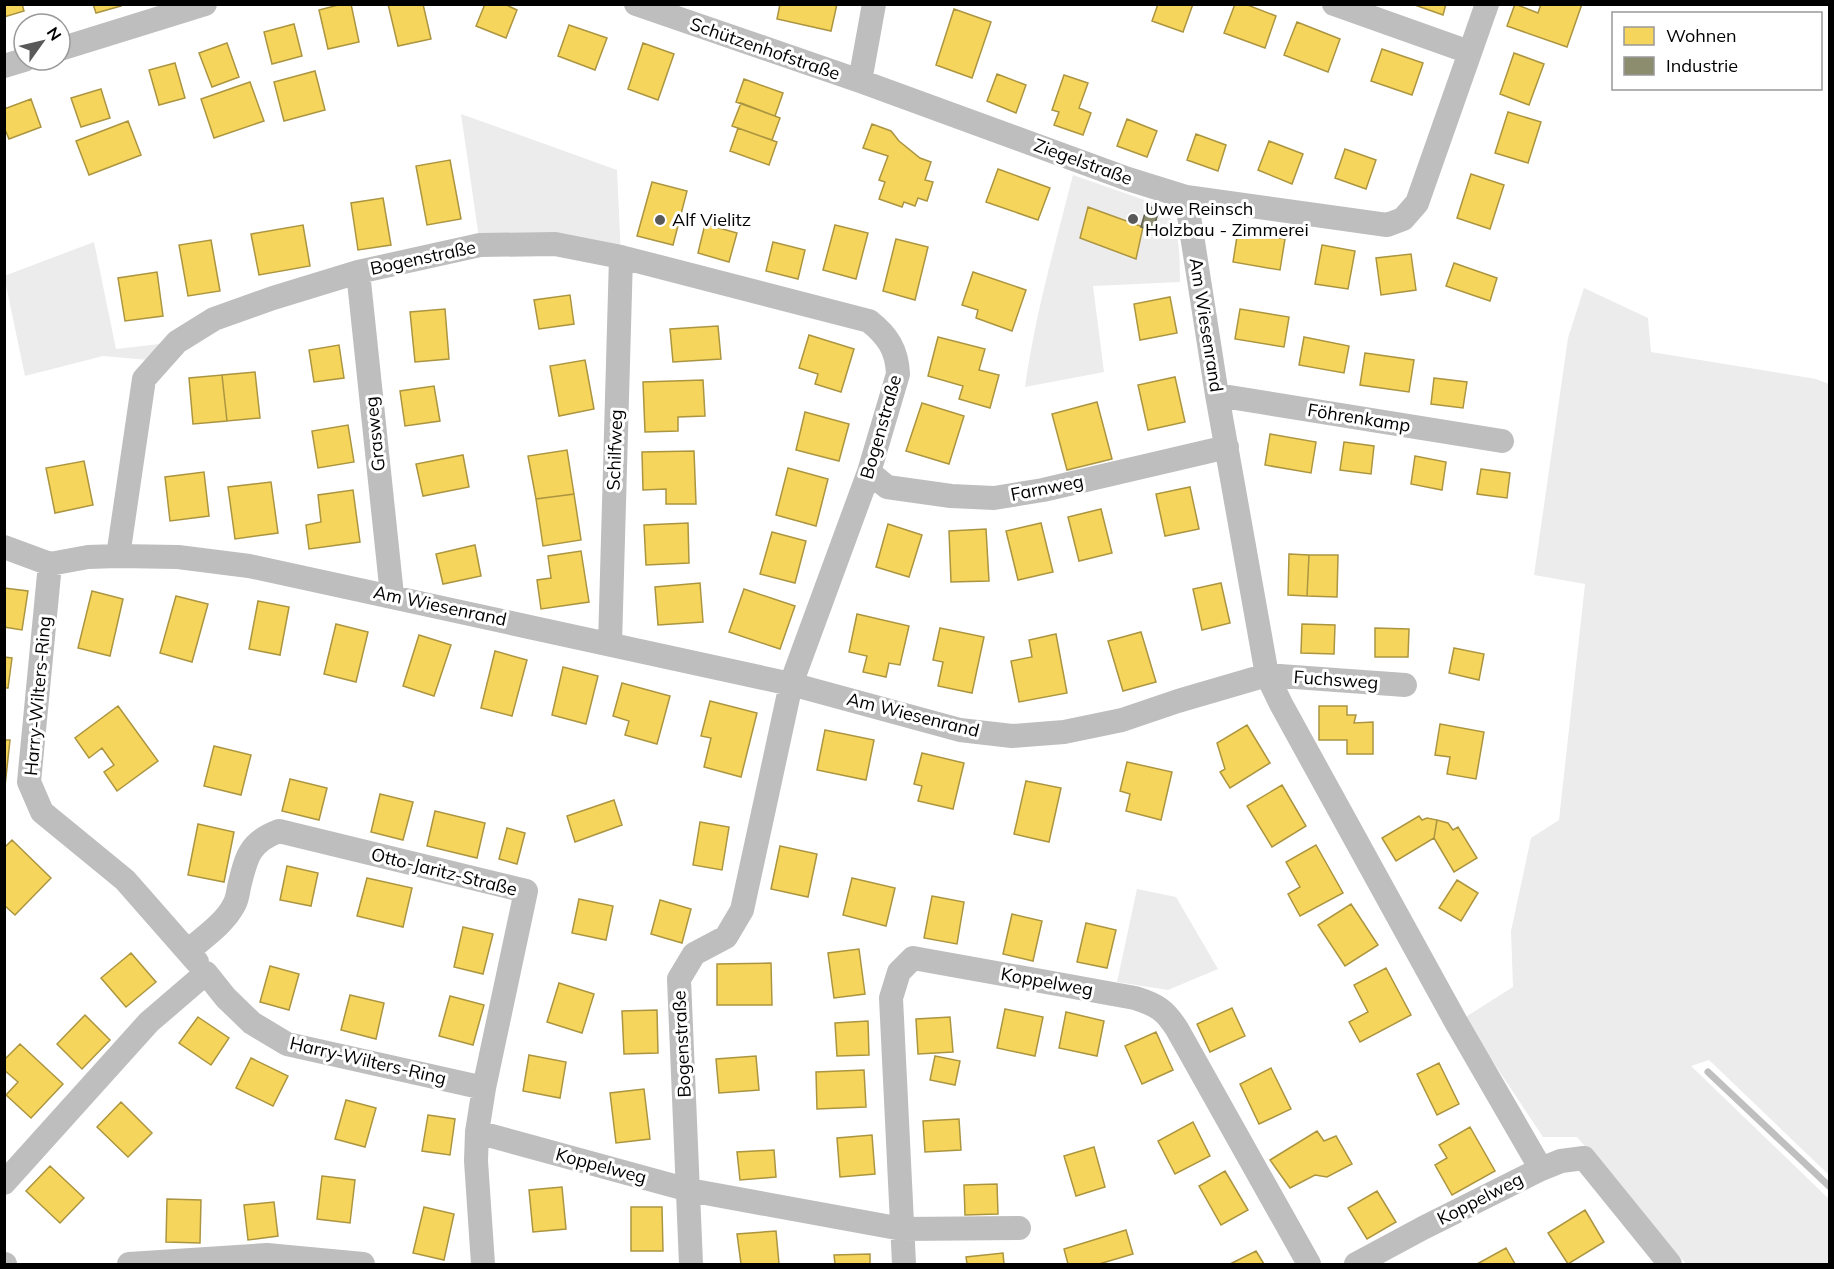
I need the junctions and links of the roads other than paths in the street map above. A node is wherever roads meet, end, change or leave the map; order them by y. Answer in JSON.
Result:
{"nodes":[{"id":1,"x":636,"y":4,"type":"edge"},
{"id":2,"x":874,"y":4,"type":"edge"},
{"id":3,"x":1334,"y":4,"type":"edge"},
{"id":4,"x":1487,"y":4,"type":"edge"},
{"id":5,"x":196,"y":6,"type":"edge"},
{"id":6,"x":72,"y":45,"type":"edge"},
{"id":7,"x":1469,"y":52,"type":"junction"},
{"id":8,"x":860,"y":81,"type":"junction"},
{"id":9,"x":1185,"y":198,"type":"junction"},
{"id":10,"x":621,"y":257,"type":"junction"},
{"id":11,"x":358,"y":272,"type":"junction"},
{"id":12,"x":1217,"y":395,"type":"junction"},
{"id":13,"x":1502,"y":441,"type":"dead end"},
{"id":14,"x":1227,"y":447,"type":"junction"},
{"id":15,"x":869,"y":472,"type":"junction"},
{"id":16,"x":4,"y":547,"type":"edge"},
{"id":17,"x":118,"y":556,"type":"junction"},
{"id":18,"x":50,"y":564,"type":"junction"},
{"id":19,"x":392,"y":596,"type":"junction"},
{"id":20,"x":610,"y":644,"type":"junction"},
{"id":21,"x":1267,"y":675,"type":"junction"},
{"id":22,"x":791,"y":684,"type":"junction"},
{"id":23,"x":1405,"y":685,"type":"dead end"},
{"id":24,"x":188,"y":951,"type":"junction"},
{"id":25,"x":206,"y":973,"type":"junction"},
{"id":26,"x":484,"y":1088,"type":"junction"},
{"id":27,"x":477,"y":1132,"type":"junction"},
{"id":28,"x":1541,"y":1169,"type":"junction"},
{"id":29,"x":4,"y":1183,"type":"edge"},
{"id":30,"x":689,"y":1190,"type":"junction"},
{"id":31,"x":1019,"y":1228,"type":"dead end"},
{"id":32,"x":902,"y":1229,"type":"junction"},
{"id":33,"x":129,"y":1264,"type":"edge"},
{"id":34,"x":363,"y":1264,"type":"edge"},
{"id":35,"x":483,"y":1264,"type":"edge"},
{"id":36,"x":691,"y":1264,"type":"edge"},
{"id":37,"x":904,"y":1264,"type":"edge"},
{"id":38,"x":1309,"y":1264,"type":"edge"},
{"id":39,"x":1356,"y":1264,"type":"edge"},
{"id":40,"x":1670,"y":1264,"type":"edge"}],
"edges":[{"from":1,"to":8,"type":"street","name":"Schützenhofstraße"},
{"from":2,"to":8,"type":"street"},
{"from":3,"to":7,"type":"street"},
{"from":4,"to":7,"type":"street","name":"Ziegelstraße"},
{"from":5,"to":6,"type":"street"},
{"from":7,"to":9,"type":"street","name":"Ziegelstraße"},
{"from":8,"to":9,"type":"street","name":"Ziegelstraße"},
{"from":9,"to":12,"type":"street","name":"Am Wiesenrand"},
{"from":10,"to":11,"type":"street","name":"Bogenstraße"},
{"from":10,"to":15,"type":"street","name":"Bogenstraße"},
{"from":10,"to":20,"type":"street","name":"Schilfweg"},
{"from":11,"to":17,"type":"street","name":"Bogenstraße"},
{"from":11,"to":19,"type":"street","name":"Grasweg"},
{"from":12,"to":13,"type":"street","name":"Föhrenkamp"},
{"from":12,"to":14,"type":"street","name":"Am Wiesenrand"},
{"from":14,"to":15,"type":"street","name":"Farnweg"},
{"from":14,"to":21,"type":"street","name":"Am Wiesenrand"},
{"from":15,"to":22,"type":"street","name":"Bogenstraße"},
{"from":16,"to":18,"type":"street"},
{"from":17,"to":18,"type":"street"},
{"from":17,"to":19,"type":"street","name":"Am Wiesenrand"},
{"from":18,"to":24,"type":"street","name":"Harry-Wilters-Ring"},
{"from":19,"to":20,"type":"street","name":"Am Wiesenrand"},
{"from":20,"to":22,"type":"street","name":"Am Wiesenrand"},
{"from":21,"to":22,"type":"street","name":"Am Wiesenrand"},
{"from":21,"to":23,"type":"street","name":"Fuchsweg"},
{"from":21,"to":28,"type":"street","name":"Koppelweg"},
{"from":22,"to":30,"type":"street","name":"Bogenstraße"},
{"from":24,"to":25,"type":"street","name":"Harry-Wilters-Ring"},
{"from":24,"to":26,"type":"street","name":"Otto-Jaritz-Straße"},
{"from":25,"to":26,"type":"street","name":"Harry-Wilters-Ring"},
{"from":25,"to":29,"type":"street"},
{"from":26,"to":27,"type":"street","name":"Otto-Jaritz-Straße"},
{"from":27,"to":30,"type":"street","name":"Koppelweg"},
{"from":27,"to":35,"type":"street"},
{"from":28,"to":39,"type":"street","name":"Koppelweg"},
{"from":28,"to":40,"type":"street","name":"Koppelweg"},
{"from":30,"to":32,"type":"street","name":"Koppelweg"},
{"from":30,"to":36,"type":"street","name":"Bogenstraße"},
{"from":31,"to":32,"type":"street","name":"Koppelweg"},
{"from":32,"to":37,"type":"street","name":"Koppelweg"},
{"from":32,"to":38,"type":"street","name":"Koppelweg"},
{"from":33,"to":34,"type":"street"}]}
